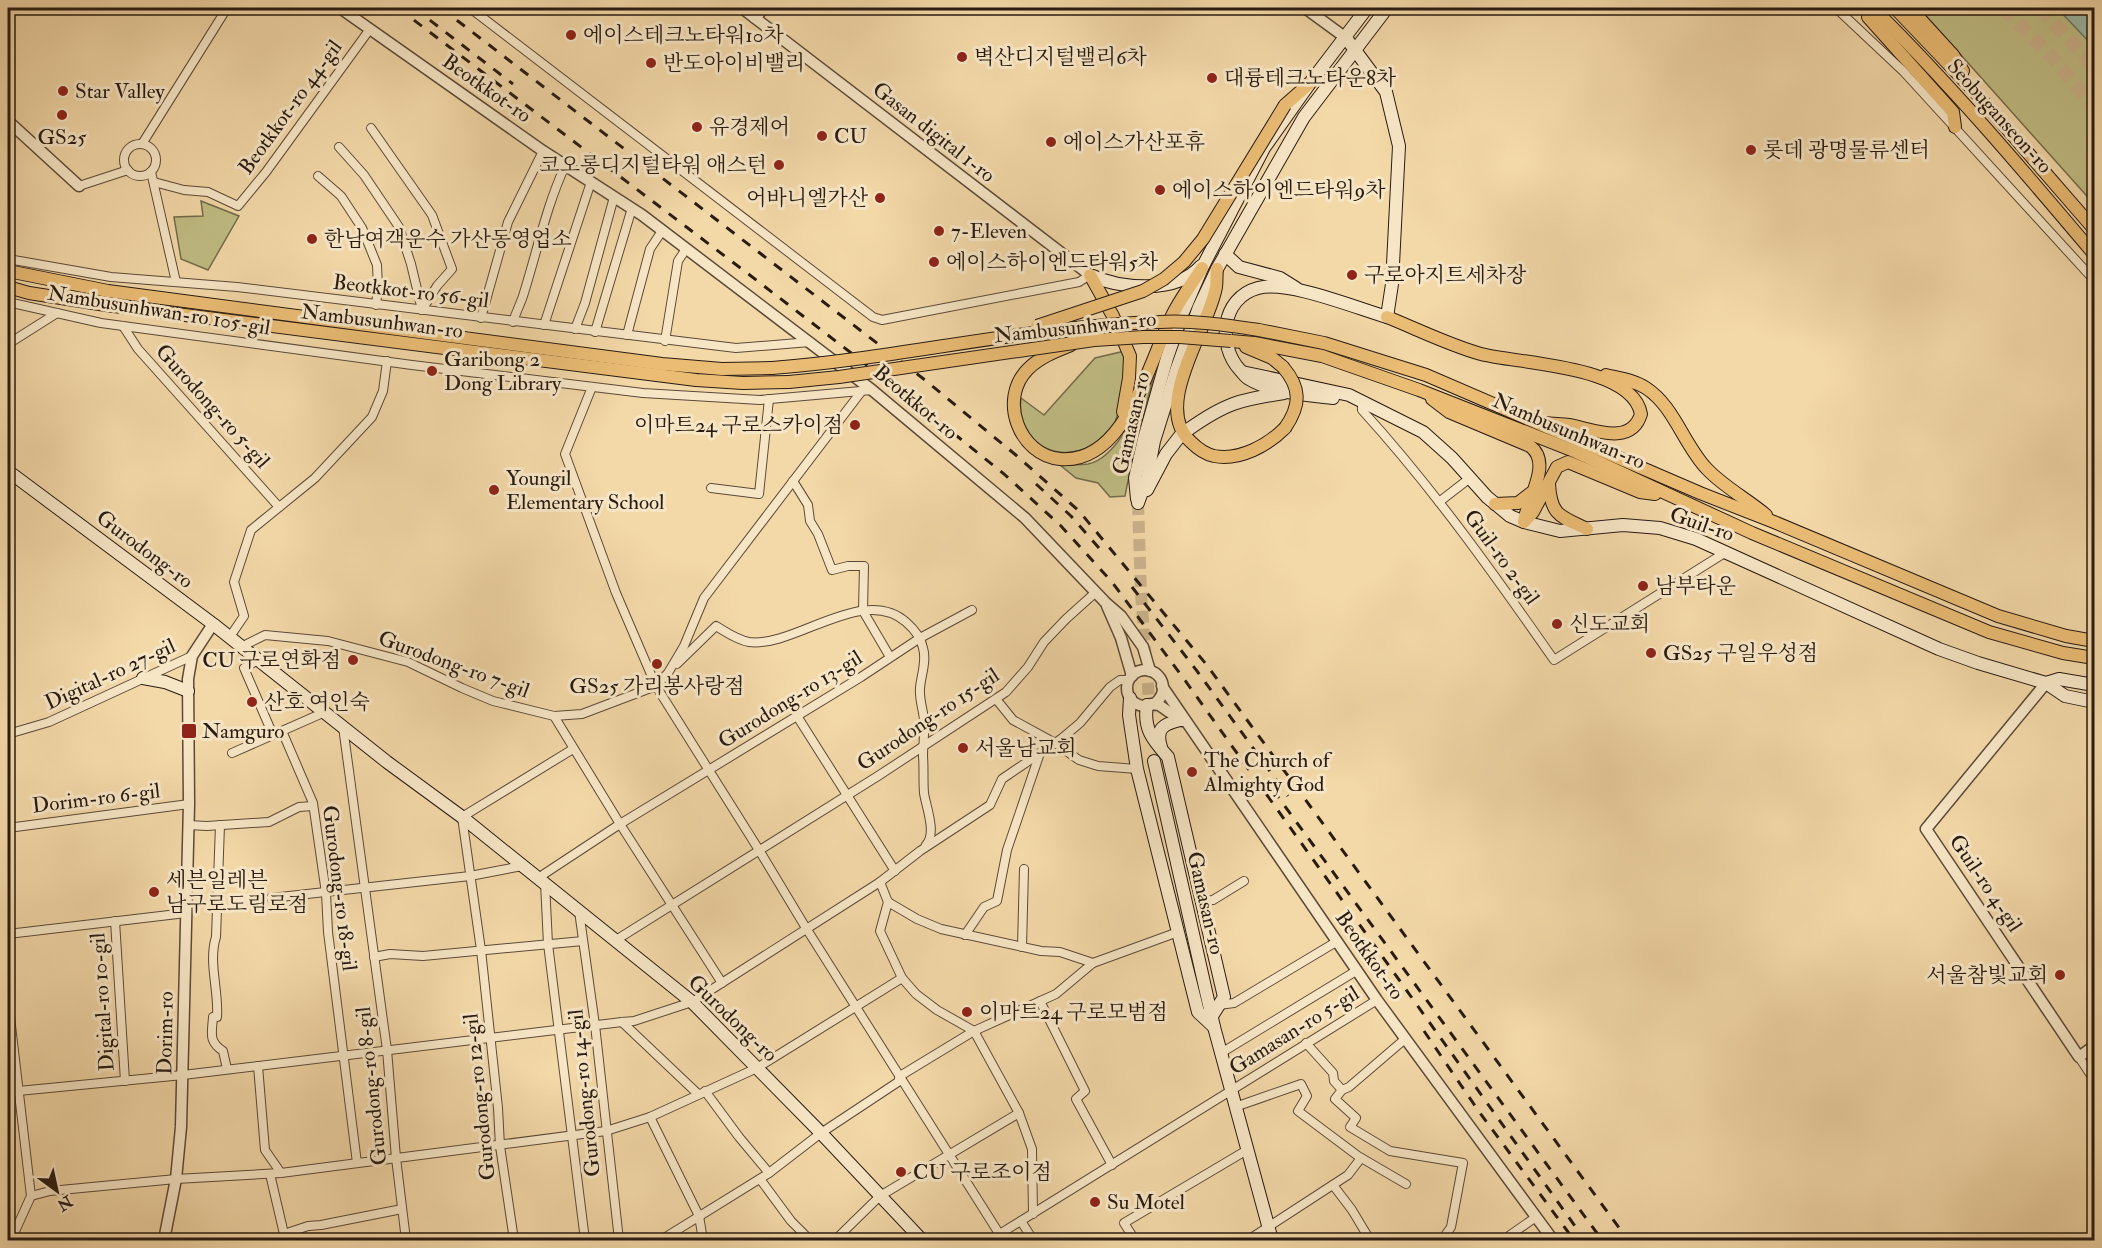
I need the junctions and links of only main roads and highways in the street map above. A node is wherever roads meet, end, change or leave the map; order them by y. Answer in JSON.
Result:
{"nodes":[{"id":1,"x":1367,"y":8,"type":"edge"},
{"id":2,"x":1387,"y":8,"type":"edge"},
{"id":3,"x":1857,"y":8,"type":"edge"},
{"id":4,"x":1895,"y":8,"type":"edge"},
{"id":5,"x":1910,"y":8,"type":"edge"},
{"id":6,"x":1870,"y":12,"type":"edge"},
{"id":7,"x":1346,"y":38,"type":"junction"},
{"id":8,"x":1354,"y":49,"type":"junction"},
{"id":9,"x":1310,"y":83,"type":"junction"},
{"id":10,"x":1976,"y":93,"type":"junction"},
{"id":11,"x":1955,"y":127,"type":"road end"},
{"id":12,"x":2094,"y":229,"type":"edge"},
{"id":13,"x":1225,"y":254,"type":"junction"},
{"id":14,"x":2094,"y":254,"type":"edge"},
{"id":15,"x":1205,"y":263,"type":"junction"},
{"id":16,"x":1217,"y":269,"type":"junction"},
{"id":17,"x":8,"y":271,"type":"edge"},
{"id":18,"x":8,"y":287,"type":"edge"},
{"id":19,"x":1302,"y":291,"type":"junction"},
{"id":20,"x":1386,"y":317,"type":"junction"},
{"id":21,"x":1011,"y":334,"type":"junction"},
{"id":22,"x":1078,"y":342,"type":"junction"},
{"id":23,"x":1253,"y":346,"type":"junction"},
{"id":24,"x":1242,"y":372,"type":"junction"},
{"id":25,"x":1596,"y":376,"type":"junction"},
{"id":26,"x":1419,"y":390,"type":"junction"},
{"id":27,"x":1289,"y":392,"type":"junction"},
{"id":28,"x":1362,"y":403,"type":"junction"},
{"id":29,"x":1535,"y":423,"type":"junction"},
{"id":30,"x":1120,"y":428,"type":"junction"},
{"id":31,"x":8,"y":471,"type":"edge"},
{"id":32,"x":1549,"y":483,"type":"junction"},
{"id":33,"x":1532,"y":493,"type":"junction"},
{"id":34,"x":1672,"y":497,"type":"junction"},
{"id":35,"x":1138,"y":503,"type":"junction"},
{"id":36,"x":1495,"y":504,"type":"junction"},
{"id":37,"x":1524,"y":522,"type":"junction"},
{"id":38,"x":1774,"y":522,"type":"junction"},
{"id":39,"x":1587,"y":529,"type":"junction"},
{"id":40,"x":2094,"y":641,"type":"edge"},
{"id":41,"x":2094,"y":658,"type":"edge"},
{"id":42,"x":143,"y":678,"type":"road end"},
{"id":43,"x":2046,"y":683,"type":"junction"},
{"id":44,"x":2094,"y":685,"type":"edge"},
{"id":45,"x":188,"y":691,"type":"road end"},
{"id":46,"x":1130,"y":698,"type":"road end"},
{"id":47,"x":2094,"y":702,"type":"edge"},
{"id":48,"x":1149,"y":705,"type":"tunnel mouth"},
{"id":49,"x":1185,"y":723,"type":"road end"},
{"id":50,"x":1161,"y":756,"type":"junction"},
{"id":51,"x":1136,"y":768,"type":"junction"},
{"id":52,"x":1215,"y":1016,"type":"junction"},
{"id":53,"x":922,"y":1240,"type":"edge"},
{"id":54,"x":1272,"y":1240,"type":"edge"}],
"edges":[{"from":1,"to":7,"type":"main road","name":"Gamasan-ro"},
{"from":2,"to":8,"type":"main road","name":"Gamasan-ro"},
{"from":3,"to":6,"type":"main road"},
{"from":4,"to":10,"type":"main road","name":"Seobuganseon-ro"},
{"from":5,"to":10,"type":"main road"},
{"from":6,"to":11,"type":"main road"},
{"from":6,"to":14,"type":"main road","name":"Seobuganseon-ro"},
{"from":7,"to":8,"type":"main road"},
{"from":7,"to":9,"type":"main road","name":"Gamasan-ro"},
{"from":8,"to":13,"type":"main road","name":"Gamasan-ro"},
{"from":8,"to":20,"type":"main road"},
{"from":9,"to":15,"type":"main road","name":"Gamasan-ro"},
{"from":9,"to":21,"type":"main road","bridge":true},
{"from":10,"to":12,"type":"main road","name":"Seobuganseon-ro"},
{"from":13,"to":16,"type":"main road","name":"Gamasan-ro"},
{"from":13,"to":19,"type":"main road"},
{"from":15,"to":30,"type":"main road"},
{"from":15,"to":30,"type":"main road"},
{"from":15,"to":35,"type":"main road","name":"Gamasan-ro"},
{"from":16,"to":23,"type":"main road","bridge":true},
{"from":16,"to":35,"type":"main road","name":"Gamasan-ro"},
{"from":17,"to":21,"type":"main road","name":"Nambusunhwan-ro","bridge":true},
{"from":18,"to":22,"type":"main road","name":"Nambusunhwan-ro","bridge":true},
{"from":19,"to":20,"type":"main road"},
{"from":19,"to":24,"type":"main road"},
{"from":20,"to":25,"type":"main road"},
{"from":21,"to":29,"type":"main road","name":"Nambusunhwan-ro","bridge":true},
{"from":22,"to":23,"type":"main road","name":"Nambusunhwan-ro","bridge":true},
{"from":22,"to":30,"type":"main road","bridge":true},
{"from":23,"to":26,"type":"main road","name":"Nambusunhwan-ro"},
{"from":24,"to":27,"type":"main road"},
{"from":24,"to":28,"type":"main road"},
{"from":25,"to":29,"type":"main road"},
{"from":25,"to":38,"type":"main road"},
{"from":26,"to":33,"type":"main road"},
{"from":26,"to":34,"type":"main road","name":"Nambusunhwan-ro"},
{"from":27,"to":28,"type":"main road"},
{"from":27,"to":35,"type":"main road"},
{"from":28,"to":36,"type":"main road","name":"Guil-ro"},
{"from":29,"to":38,"type":"main road","name":"Nambusunhwan-ro"},
{"from":31,"to":53,"type":"main road","name":"Gurodong-ro"},
{"from":32,"to":34,"type":"main road"},
{"from":32,"to":37,"type":"main road"},
{"from":32,"to":39,"type":"main road"},
{"from":33,"to":36,"type":"main road"},
{"from":33,"to":37,"type":"main road"},
{"from":34,"to":41,"type":"main road","name":"Nambusunhwan-ro"},
{"from":36,"to":37,"type":"main road","name":"Guil-ro"},
{"from":37,"to":39,"type":"main road","name":"Guil-ro"},
{"from":38,"to":40,"type":"main road","name":"Nambusunhwan-ro"},
{"from":39,"to":43,"type":"main road","name":"Guil-ro"},
{"from":42,"to":45,"type":"main road"},
{"from":43,"to":44,"type":"main road","name":"Guil-ro"},
{"from":43,"to":47,"type":"main road","name":"Guil-ro"},
{"from":46,"to":51,"type":"main road"},
{"from":48,"to":50,"type":"main road"},
{"from":49,"to":50,"type":"main road"},
{"from":50,"to":51,"type":"main road"},
{"from":50,"to":52,"type":"main road","name":"Gamasan-ro"},
{"from":50,"to":52,"type":"main road"},
{"from":51,"to":52,"type":"main road"},
{"from":52,"to":54,"type":"main road","name":"Gamasan-ro"}]}
